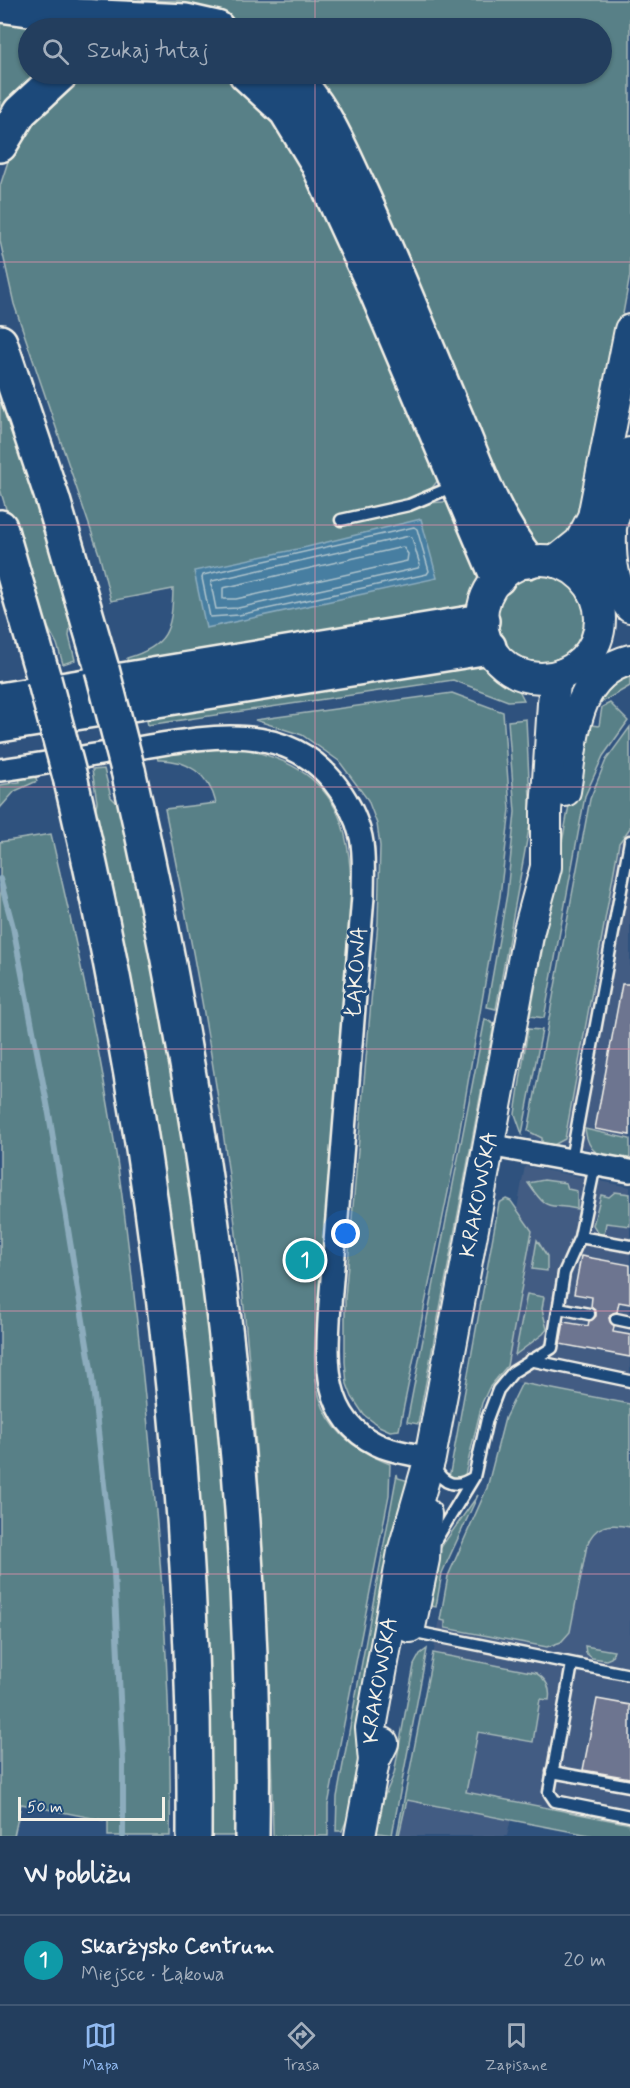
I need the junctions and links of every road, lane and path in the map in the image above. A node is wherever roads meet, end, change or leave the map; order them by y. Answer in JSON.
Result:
{"nodes":[{"id":1,"x":0,"y":4,"type":"edge"},
{"id":2,"x":140,"y":18,"type":"edge"},
{"id":3,"x":50,"y":84,"type":"edge"},
{"id":4,"x":257,"y":84,"type":"edge"},
{"id":5,"x":299,"y":84,"type":"edge"},
{"id":6,"x":0,"y":145,"type":"edge"},
{"id":7,"x":0,"y":318,"type":"edge"},
{"id":8,"x":630,"y":330,"type":"edge"},
{"id":9,"x":4,"y":353,"type":"edge"},
{"id":10,"x":630,"y":453,"type":"edge"},
{"id":11,"x":457,"y":485,"type":"junction"},
{"id":12,"x":341,"y":520,"type":"dead end"},
{"id":13,"x":611,"y":527,"type":"junction"},
{"id":14,"x":3,"y":539,"type":"edge"},
{"id":15,"x":542,"y":561,"type":"junction"},
{"id":16,"x":498,"y":578,"type":"junction"},
{"id":17,"x":592,"y":589,"type":"junction"},
{"id":18,"x":630,"y":607,"type":"edge"},
{"id":19,"x":600,"y":620,"type":"junction"},
{"id":20,"x":630,"y":624,"type":"edge"},
{"id":21,"x":486,"y":634,"type":"junction"},
{"id":22,"x":591,"y":649,"type":"junction"},
{"id":23,"x":630,"y":650,"type":"edge"},
{"id":24,"x":630,"y":660,"type":"edge"},
{"id":25,"x":562,"y":674,"type":"junction"},
{"id":26,"x":525,"y":675,"type":"junction"},
{"id":27,"x":0,"y":700,"type":"edge"},
{"id":28,"x":0,"y":725,"type":"edge"},
{"id":29,"x":0,"y":770,"type":"edge"},
{"id":30,"x":630,"y":841,"type":"edge"},
{"id":31,"x":546,"y":867,"type":"junction"},
{"id":32,"x":529,"y":930,"type":"junction"},
{"id":33,"x":489,"y":1145,"type":"junction"},
{"id":34,"x":571,"y":1160,"type":"junction"},
{"id":35,"x":595,"y":1165,"type":"junction"},
{"id":36,"x":630,"y":1171,"type":"edge"},
{"id":37,"x":580,"y":1237,"type":"junction"},
{"id":38,"x":630,"y":1246,"type":"edge"},
{"id":39,"x":559,"y":1308,"type":"junction"},
{"id":40,"x":589,"y":1314,"type":"dead end"},
{"id":41,"x":616,"y":1319,"type":"dead end"},
{"id":42,"x":630,"y":1322,"type":"edge"},
{"id":43,"x":530,"y":1360,"type":"junction"},
{"id":44,"x":630,"y":1381,"type":"edge"},
{"id":45,"x":430,"y":1458,"type":"junction"},
{"id":46,"x":474,"y":1477,"type":"junction"},
{"id":47,"x":424,"y":1559,"type":"junction"},
{"id":48,"x":399,"y":1629,"type":"junction"},
{"id":49,"x":572,"y":1664,"type":"junction"},
{"id":50,"x":630,"y":1675,"type":"edge"},
{"id":51,"x":552,"y":1772,"type":"junction"},
{"id":52,"x":630,"y":1786,"type":"edge"},
{"id":53,"x":630,"y":1816,"type":"edge"},
{"id":54,"x":194,"y":1836,"type":"edge"},
{"id":55,"x":252,"y":1836,"type":"edge"},
{"id":56,"x":360,"y":1836,"type":"edge"}],
"edges":[{"from":1,"to":2,"type":"highway"},
{"from":3,"to":6,"type":"highway"},
{"from":4,"to":11,"type":"highway"},
{"from":5,"to":15,"type":"highway"},
{"from":7,"to":9,"type":"highway"},
{"from":8,"to":15,"type":"street"},
{"from":9,"to":55,"type":"highway","bridge":true},
{"from":10,"to":13,"type":"street"},
{"from":11,"to":12,"type":"lane"},
{"from":11,"to":16,"type":"highway"},
{"from":13,"to":17,"type":"street"},
{"from":13,"to":18,"type":"street"},
{"from":14,"to":54,"type":"highway","bridge":true},
{"from":15,"to":16,"type":"street"},
{"from":15,"to":17,"type":"street"},
{"from":16,"to":21,"type":"street"},
{"from":17,"to":19,"type":"street"},
{"from":19,"to":20,"type":"street"},
{"from":19,"to":22,"type":"street"},
{"from":21,"to":26,"type":"street"},
{"from":21,"to":27,"type":"highway"},
{"from":21,"to":28,"type":"highway"},
{"from":22,"to":23,"type":"street"},
{"from":22,"to":25,"type":"street"},
{"from":24,"to":31,"type":"street"},
{"from":25,"to":26,"type":"street"},
{"from":25,"to":31,"type":"street","name":"KRAKOWSKA"},
{"from":26,"to":32,"type":"street","name":"KRAKOWSKA"},
{"from":29,"to":45,"type":"street","name":"ŁĄKOWA"},
{"from":30,"to":34,"type":"lane"},
{"from":31,"to":32,"type":"street","name":"KRAKOWSKA"},
{"from":32,"to":33,"type":"street","name":"KRAKOWSKA"},
{"from":33,"to":34,"type":"street"},
{"from":33,"to":45,"type":"street","name":"KRAKOWSKA"},
{"from":34,"to":35,"type":"street"},
{"from":35,"to":36,"type":"street"},
{"from":35,"to":37,"type":"lane"},
{"from":37,"to":38,"type":"lane"},
{"from":37,"to":39,"type":"lane"},
{"from":39,"to":40,"type":"lane"},
{"from":39,"to":43,"type":"lane"},
{"from":41,"to":42,"type":"lane"},
{"from":43,"to":44,"type":"lane"},
{"from":43,"to":46,"type":"lane"},
{"from":45,"to":46,"type":"lane"},
{"from":45,"to":47,"type":"street","name":"KRAKOWSKA"},
{"from":45,"to":48,"type":"street","name":"KRAKOWSKA"},
{"from":46,"to":47,"type":"lane"},
{"from":47,"to":48,"type":"street","name":"KRAKOWSKA"},
{"from":48,"to":49,"type":"lane"},
{"from":48,"to":56,"type":"street","name":"KRAKOWSKA"},
{"from":49,"to":50,"type":"lane"},
{"from":49,"to":51,"type":"lane"},
{"from":51,"to":52,"type":"lane"},
{"from":51,"to":53,"type":"lane"}]}
